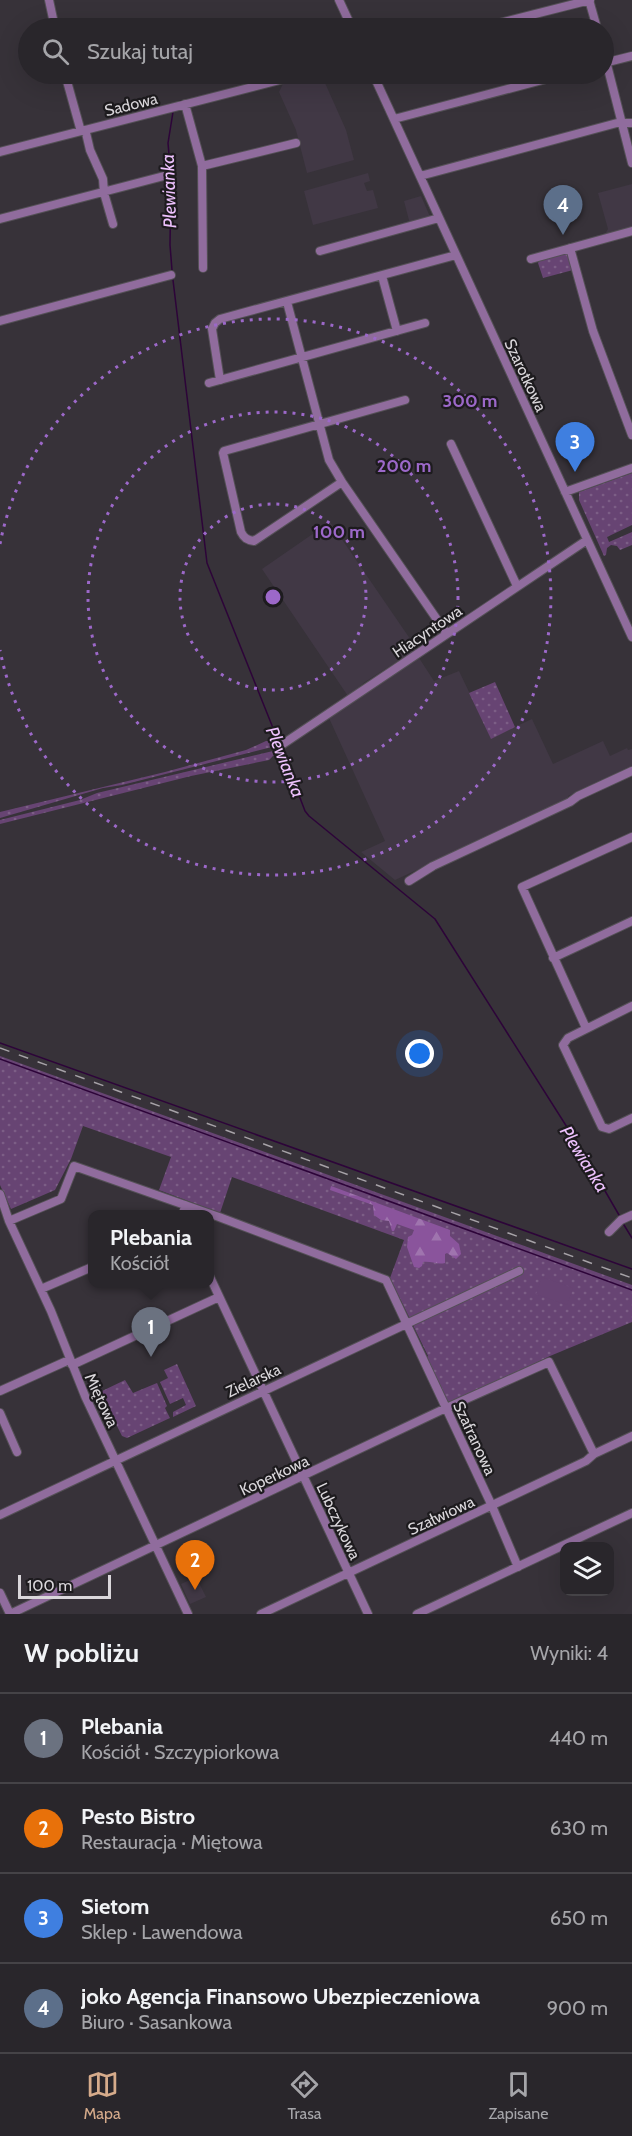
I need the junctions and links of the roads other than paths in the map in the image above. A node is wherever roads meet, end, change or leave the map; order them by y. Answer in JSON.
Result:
{"nodes":[{"id":1,"x":49,"y":0,"type":"edge"},
{"id":2,"x":339,"y":0,"type":"edge"},
{"id":3,"x":589,"y":0,"type":"edge"},
{"id":4,"x":53,"y":18,"type":"edge"},
{"id":5,"x":347,"y":18,"type":"edge"},
{"id":6,"x":519,"y":18,"type":"edge"},
{"id":7,"x":594,"y":18,"type":"edge"},
{"id":8,"x":632,"y":56,"type":"edge"},
{"id":9,"x":614,"y":61,"type":"edge"},
{"id":10,"x":68,"y":84,"type":"edge"},
{"id":11,"x":264,"y":84,"type":"edge"},
{"id":12,"x":378,"y":84,"type":"edge"},
{"id":13,"x":527,"y":84,"type":"edge"},
{"id":14,"x":611,"y":84,"type":"edge"},
{"id":15,"x":185,"y":104,"type":"junction"},
{"id":16,"x":394,"y":119,"type":"junction"},
{"id":17,"x":622,"y":123,"type":"junction"},
{"id":18,"x":632,"y":123,"type":"edge"},
{"id":19,"x":83,"y":130,"type":"junction"},
{"id":20,"x":296,"y":143,"type":"dead end"},
{"id":21,"x":0,"y":152,"type":"edge"},
{"id":22,"x":632,"y":163,"type":"edge"},
{"id":23,"x":202,"y":166,"type":"junction"},
{"id":24,"x":164,"y":176,"type":"dead end"},
{"id":25,"x":420,"y":176,"type":"junction"},
{"id":26,"x":104,"y":193,"type":"junction"},
{"id":27,"x":440,"y":218,"type":"junction"},
{"id":28,"x":0,"y":219,"type":"edge"},
{"id":29,"x":113,"y":224,"type":"dead end"},
{"id":30,"x":632,"y":231,"type":"edge"},
{"id":31,"x":570,"y":248,"type":"junction"},
{"id":32,"x":320,"y":251,"type":"dead end"},
{"id":33,"x":456,"y":255,"type":"junction"},
{"id":34,"x":531,"y":259,"type":"dead end"},
{"id":35,"x":203,"y":268,"type":"dead end"},
{"id":36,"x":171,"y":275,"type":"dead end"},
{"id":37,"x":382,"y":276,"type":"junction"},
{"id":38,"x":287,"y":302,"type":"junction"},
{"id":39,"x":0,"y":321,"type":"edge"},
{"id":40,"x":425,"y":323,"type":"dead end"},
{"id":41,"x":397,"y":331,"type":"junction"},
{"id":42,"x":302,"y":357,"type":"junction"},
{"id":43,"x":220,"y":380,"type":"junction"},
{"id":44,"x":209,"y":383,"type":"dead end"},
{"id":45,"x":405,"y":400,"type":"dead end"},
{"id":46,"x":318,"y":424,"type":"junction"},
{"id":47,"x":632,"y":435,"type":"edge"},
{"id":48,"x":451,"y":444,"type":"dead end"},
{"id":49,"x":632,"y":468,"type":"edge"},
{"id":50,"x":342,"y":482,"type":"junction"},
{"id":51,"x":565,"y":492,"type":"junction"},
{"id":52,"x":587,"y":540,"type":"junction"},
{"id":53,"x":517,"y":586,"type":"junction"},
{"id":54,"x":630,"y":626,"type":"edge"},
{"id":55,"x":447,"y":634,"type":"junction"},
{"id":56,"x":632,"y":637,"type":"edge"},
{"id":57,"x":279,"y":746,"type":"dead end"},
{"id":58,"x":632,"y":771,"type":"edge"},
{"id":59,"x":632,"y":837,"type":"edge"},
{"id":60,"x":409,"y":881,"type":"dead end"},
{"id":61,"x":632,"y":921,"type":"edge"},
{"id":62,"x":553,"y":958,"type":"junction"},
{"id":63,"x":632,"y":1006,"type":"edge"},
{"id":64,"x":586,"y":1028,"type":"junction"},
{"id":65,"x":632,"y":1118,"type":"edge"},
{"id":66,"x":0,"y":1194,"type":"edge"},
{"id":67,"x":184,"y":1205,"type":"junction"},
{"id":68,"x":184,"y":1210,"type":"edge"},
{"id":69,"x":197,"y":1210,"type":"edge"},
{"id":70,"x":632,"y":1215,"type":"edge"},
{"id":71,"x":214,"y":1216,"type":"edge"},
{"id":72,"x":9,"y":1221,"type":"junction"},
{"id":73,"x":609,"y":1232,"type":"dead end"},
{"id":74,"x":88,"y":1269,"type":"edge"},
{"id":75,"x":519,"y":1271,"type":"dead end"},
{"id":76,"x":214,"y":1285,"type":"edge"},
{"id":77,"x":41,"y":1289,"type":"junction"},
{"id":78,"x":219,"y":1297,"type":"junction"},
{"id":79,"x":405,"y":1323,"type":"junction"},
{"id":80,"x":70,"y":1363,"type":"junction"},
{"id":81,"x":0,"y":1391,"type":"edge"},
{"id":82,"x":263,"y":1391,"type":"junction"},
{"id":83,"x":446,"y":1408,"type":"junction"},
{"id":84,"x":0,"y":1413,"type":"edge"},
{"id":85,"x":632,"y":1436,"type":"edge"},
{"id":86,"x":17,"y":1452,"type":"dead end"},
{"id":87,"x":594,"y":1454,"type":"junction"},
{"id":88,"x":116,"y":1460,"type":"junction"},
{"id":89,"x":303,"y":1476,"type":"junction"},
{"id":90,"x":492,"y":1506,"type":"junction"},
{"id":91,"x":632,"y":1513,"type":"edge"},
{"id":92,"x":0,"y":1515,"type":"edge"},
{"id":93,"x":156,"y":1546,"type":"junction"},
{"id":94,"x":518,"y":1567,"type":"junction"},
{"id":95,"x":348,"y":1574,"type":"junction"},
{"id":96,"x":0,"y":1593,"type":"edge"},
{"id":97,"x":10,"y":1614,"type":"edge"},
{"id":98,"x":188,"y":1614,"type":"edge"},
{"id":99,"x":261,"y":1614,"type":"edge"},
{"id":100,"x":368,"y":1614,"type":"edge"},
{"id":101,"x":417,"y":1614,"type":"edge"}],
"edges":[{"from":1,"to":4,"type":"street"},
{"from":2,"to":5,"type":"street"},
{"from":3,"to":6,"type":"street"},
{"from":3,"to":7,"type":"street"},
{"from":8,"to":9,"type":"street"},
{"from":10,"to":19,"type":"street"},
{"from":11,"to":15,"type":"street","name":"Sadowa"},
{"from":12,"to":16,"type":"street","name":"Szarotkowa"},
{"from":13,"to":16,"type":"street"},
{"from":14,"to":17,"type":"street"},
{"from":15,"to":19,"type":"street","name":"Sadowa"},
{"from":15,"to":23,"type":"street"},
{"from":16,"to":25,"type":"street","name":"Szarotkowa"},
{"from":17,"to":18,"type":"street"},
{"from":17,"to":22,"type":"street"},
{"from":17,"to":25,"type":"street"},
{"from":19,"to":21,"type":"street","name":"Sadowa"},
{"from":19,"to":26,"type":"street"},
{"from":20,"to":23,"type":"street"},
{"from":23,"to":35,"type":"street"},
{"from":24,"to":26,"type":"street"},
{"from":25,"to":27,"type":"street","name":"Szarotkowa"},
{"from":26,"to":28,"type":"street"},
{"from":26,"to":29,"type":"street"},
{"from":27,"to":32,"type":"street"},
{"from":27,"to":33,"type":"street","name":"Szarotkowa"},
{"from":30,"to":31,"type":"street"},
{"from":31,"to":34,"type":"street"},
{"from":31,"to":47,"type":"street"},
{"from":33,"to":37,"type":"street"},
{"from":33,"to":51,"type":"street","name":"Szarotkowa"},
{"from":36,"to":39,"type":"street"},
{"from":37,"to":38,"type":"street"},
{"from":37,"to":41,"type":"street"},
{"from":38,"to":42,"type":"street"},
{"from":38,"to":43,"type":"street"},
{"from":40,"to":41,"type":"street"},
{"from":41,"to":42,"type":"street"},
{"from":42,"to":43,"type":"street"},
{"from":42,"to":46,"type":"street"},
{"from":43,"to":44,"type":"street"},
{"from":45,"to":46,"type":"street"},
{"from":46,"to":50,"type":"street"},
{"from":46,"to":50,"type":"street"},
{"from":48,"to":53,"type":"street"},
{"from":49,"to":51,"type":"street"},
{"from":50,"to":55,"type":"street"},
{"from":51,"to":52,"type":"street","name":"Szarotkowa"},
{"from":52,"to":53,"type":"street","name":"Hiacyntowa"},
{"from":52,"to":54,"type":"street","name":"Szarotkowa"},
{"from":53,"to":55,"type":"street","name":"Hiacyntowa"},
{"from":54,"to":56,"type":"street","name":"Szarotkowa"},
{"from":55,"to":57,"type":"street","name":"Hiacyntowa"},
{"from":58,"to":60,"type":"street"},
{"from":59,"to":62,"type":"street"},
{"from":61,"to":62,"type":"street"},
{"from":62,"to":64,"type":"street"},
{"from":63,"to":64,"type":"street"},
{"from":64,"to":65,"type":"street"},
{"from":66,"to":72,"type":"street","name":"Miętowa"},
{"from":67,"to":68,"type":"street"},
{"from":67,"to":69,"type":"street","name":"Szafranowa"},
{"from":67,"to":72,"type":"street","name":"Szafranowa"},
{"from":70,"to":73,"type":"street"},
{"from":71,"to":79,"type":"street","name":"Szafranowa"},
{"from":72,"to":77,"type":"street","name":"Miętowa"},
{"from":74,"to":77,"type":"street"},
{"from":75,"to":79,"type":"street","name":"Zielarska"},
{"from":76,"to":78,"type":"street","name":"Lubczykowa"},
{"from":77,"to":80,"type":"street","name":"Miętowa"},
{"from":78,"to":80,"type":"street"},
{"from":78,"to":82,"type":"street","name":"Lubczykowa"},
{"from":79,"to":82,"type":"street","name":"Zielarska"},
{"from":79,"to":83,"type":"street","name":"Szafranowa"},
{"from":80,"to":81,"type":"street"},
{"from":80,"to":88,"type":"street","name":"Miętowa"},
{"from":82,"to":88,"type":"street","name":"Zielarska"},
{"from":82,"to":89,"type":"street","name":"Lubczykowa"},
{"from":83,"to":87,"type":"street","name":"Koperkowa"},
{"from":83,"to":89,"type":"street","name":"Koperkowa"},
{"from":83,"to":90,"type":"street","name":"Szafranowa"},
{"from":84,"to":86,"type":"street"},
{"from":85,"to":87,"type":"street","name":"Szałwiowa"},
{"from":87,"to":90,"type":"street","name":"Szałwiowa"},
{"from":88,"to":92,"type":"street","name":"Zielarska"},
{"from":88,"to":93,"type":"street","name":"Miętowa"},
{"from":89,"to":93,"type":"street","name":"Koperkowa"},
{"from":89,"to":95,"type":"street","name":"Lubczykowa"},
{"from":90,"to":94,"type":"street","name":"Szafranowa"},
{"from":90,"to":95,"type":"street","name":"Szałwiowa"},
{"from":91,"to":94,"type":"street"},
{"from":93,"to":97,"type":"street","name":"Koperkowa"},
{"from":93,"to":98,"type":"street","name":"Miętowa"},
{"from":94,"to":101,"type":"street"},
{"from":95,"to":99,"type":"street","name":"Szałwiowa"},
{"from":95,"to":100,"type":"street","name":"Lubczykowa"},
{"from":96,"to":97,"type":"street"}]}
